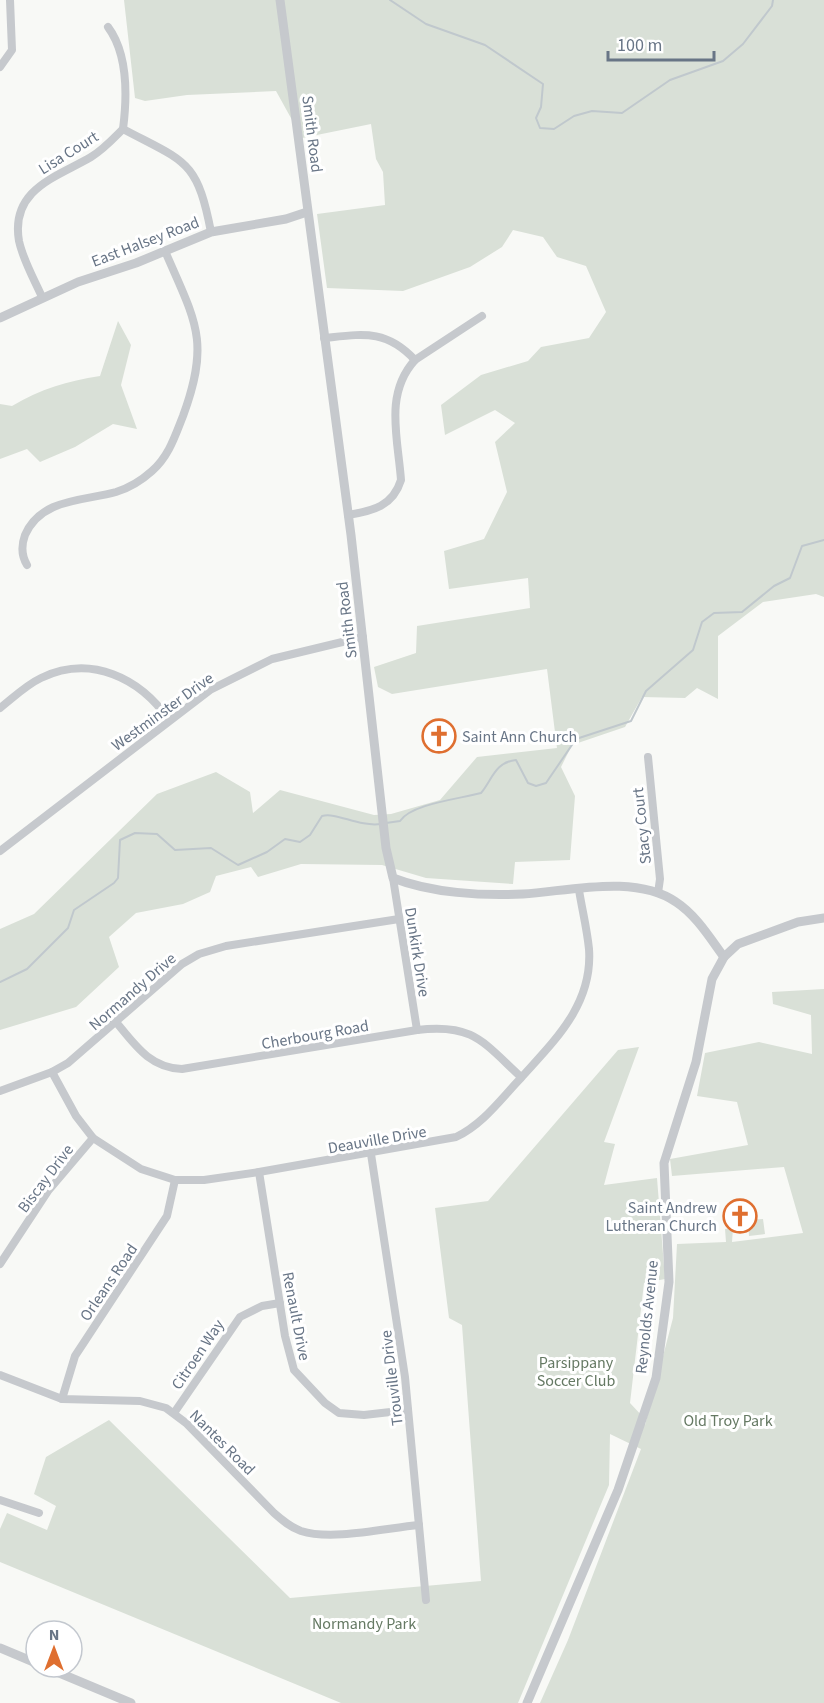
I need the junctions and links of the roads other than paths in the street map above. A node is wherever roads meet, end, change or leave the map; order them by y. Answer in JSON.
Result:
{"nodes":[{"id":1,"x":10,"y":0,"type":"edge"},
{"id":2,"x":280,"y":0,"type":"edge"},
{"id":3,"x":108,"y":27,"type":"dead end"},
{"id":4,"x":0,"y":67,"type":"edge"},
{"id":5,"x":123,"y":129,"type":"junction"},
{"id":6,"x":307,"y":212,"type":"junction"},
{"id":7,"x":211,"y":232,"type":"junction"},
{"id":8,"x":165,"y":250,"type":"junction"},
{"id":9,"x":42,"y":297,"type":"junction"},
{"id":10,"x":482,"y":316,"type":"dead end"},
{"id":11,"x":0,"y":318,"type":"edge"},
{"id":12,"x":324,"y":338,"type":"junction"},
{"id":13,"x":415,"y":360,"type":"junction"},
{"id":14,"x":348,"y":515,"type":"junction"},
{"id":15,"x":27,"y":565,"type":"dead end"},
{"id":16,"x":363,"y":637,"type":"junction"},
{"id":17,"x":0,"y":708,"type":"edge"},
{"id":18,"x":169,"y":720,"type":"junction"},
{"id":19,"x":648,"y":757,"type":"dead end"},
{"id":20,"x":0,"y":851,"type":"edge"},
{"id":21,"x":393,"y":878,"type":"junction"},
{"id":22,"x":579,"y":890,"type":"junction"},
{"id":23,"x":658,"y":893,"type":"junction"},
{"id":24,"x":824,"y":918,"type":"edge"},
{"id":25,"x":399,"y":919,"type":"junction"},
{"id":26,"x":724,"y":957,"type":"junction"},
{"id":27,"x":116,"y":1022,"type":"junction"},
{"id":28,"x":417,"y":1030,"type":"junction"},
{"id":29,"x":52,"y":1072,"type":"junction"},
{"id":30,"x":521,"y":1077,"type":"junction"},
{"id":31,"x":0,"y":1091,"type":"edge"},
{"id":32,"x":93,"y":1138,"type":"junction"},
{"id":33,"x":371,"y":1154,"type":"junction"},
{"id":34,"x":259,"y":1172,"type":"junction"},
{"id":35,"x":175,"y":1180,"type":"junction"},
{"id":36,"x":0,"y":1264,"type":"edge"},
{"id":37,"x":280,"y":1303,"type":"junction"},
{"id":38,"x":0,"y":1376,"type":"edge"},
{"id":39,"x":62,"y":1400,"type":"junction"},
{"id":40,"x":408,"y":1410,"type":"junction"},
{"id":41,"x":174,"y":1413,"type":"junction"},
{"id":42,"x":0,"y":1500,"type":"edge"},
{"id":43,"x":39,"y":1513,"type":"dead end"},
{"id":44,"x":419,"y":1525,"type":"junction"},
{"id":45,"x":426,"y":1600,"type":"dead end"},
{"id":46,"x":0,"y":1648,"type":"edge"},
{"id":47,"x":24,"y":1658,"type":"edge"},
{"id":48,"x":74,"y":1679,"type":"edge"},
{"id":49,"x":131,"y":1703,"type":"edge"},
{"id":50,"x":527,"y":1703,"type":"edge"}],
"edges":[{"from":1,"to":4,"type":"street"},
{"from":2,"to":6,"type":"street","name":"Smith Road"},
{"from":3,"to":5,"type":"street","name":"Lisa Court"},
{"from":5,"to":7,"type":"street"},
{"from":5,"to":9,"type":"street","name":"Lisa Court"},
{"from":6,"to":7,"type":"street","name":"East Halsey Road"},
{"from":6,"to":12,"type":"street","name":"Smith Road"},
{"from":7,"to":8,"type":"street","name":"East Halsey Road"},
{"from":8,"to":9,"type":"street","name":"East Halsey Road"},
{"from":8,"to":15,"type":"street"},
{"from":9,"to":11,"type":"street","name":"East Halsey Road"},
{"from":10,"to":13,"type":"street"},
{"from":12,"to":13,"type":"street"},
{"from":12,"to":14,"type":"street","name":"Smith Road"},
{"from":13,"to":14,"type":"street"},
{"from":14,"to":16,"type":"street","name":"Smith Road"},
{"from":16,"to":18,"type":"street","name":"Westminster Drive"},
{"from":16,"to":21,"type":"street","name":"Smith Road"},
{"from":17,"to":18,"type":"street"},
{"from":18,"to":20,"type":"street","name":"Westminster Drive"},
{"from":19,"to":23,"type":"street","name":"Stacy Court"},
{"from":21,"to":22,"type":"street"},
{"from":21,"to":25,"type":"street","name":"Dunkirk Drive"},
{"from":22,"to":23,"type":"street"},
{"from":22,"to":30,"type":"street","name":"Deauville Drive"},
{"from":23,"to":26,"type":"street"},
{"from":24,"to":26,"type":"street","name":"Reynolds Avenue"},
{"from":25,"to":27,"type":"street","name":"Normandy Drive"},
{"from":25,"to":28,"type":"street","name":"Dunkirk Drive"},
{"from":26,"to":50,"type":"street","name":"Reynolds Avenue"},
{"from":27,"to":28,"type":"street","name":"Cherbourg Road"},
{"from":27,"to":29,"type":"street","name":"Normandy Drive"},
{"from":28,"to":30,"type":"street","name":"Cherbourg Road"},
{"from":29,"to":31,"type":"street","name":"Normandy Drive"},
{"from":29,"to":32,"type":"street","name":"Deauville Drive"},
{"from":30,"to":33,"type":"street","name":"Deauville Drive"},
{"from":32,"to":35,"type":"street","name":"Deauville Drive"},
{"from":32,"to":36,"type":"street","name":"Biscay Drive"},
{"from":33,"to":34,"type":"street","name":"Deauville Drive"},
{"from":33,"to":40,"type":"street","name":"Trouville Drive"},
{"from":34,"to":35,"type":"street","name":"Deauville Drive"},
{"from":34,"to":37,"type":"street","name":"Renault Drive"},
{"from":35,"to":39,"type":"street","name":"Orleans Road"},
{"from":37,"to":40,"type":"street","name":"Renault Drive"},
{"from":37,"to":41,"type":"street","name":"Citroen Way"},
{"from":38,"to":39,"type":"street","name":"Nantes Road"},
{"from":39,"to":41,"type":"street","name":"Nantes Road"},
{"from":40,"to":44,"type":"street","name":"Trouville Drive"},
{"from":41,"to":44,"type":"street","name":"Nantes Road"},
{"from":42,"to":43,"type":"street"},
{"from":44,"to":45,"type":"street","name":"Trouville Drive"},
{"from":46,"to":47,"type":"street"},
{"from":48,"to":49,"type":"street"}]}
